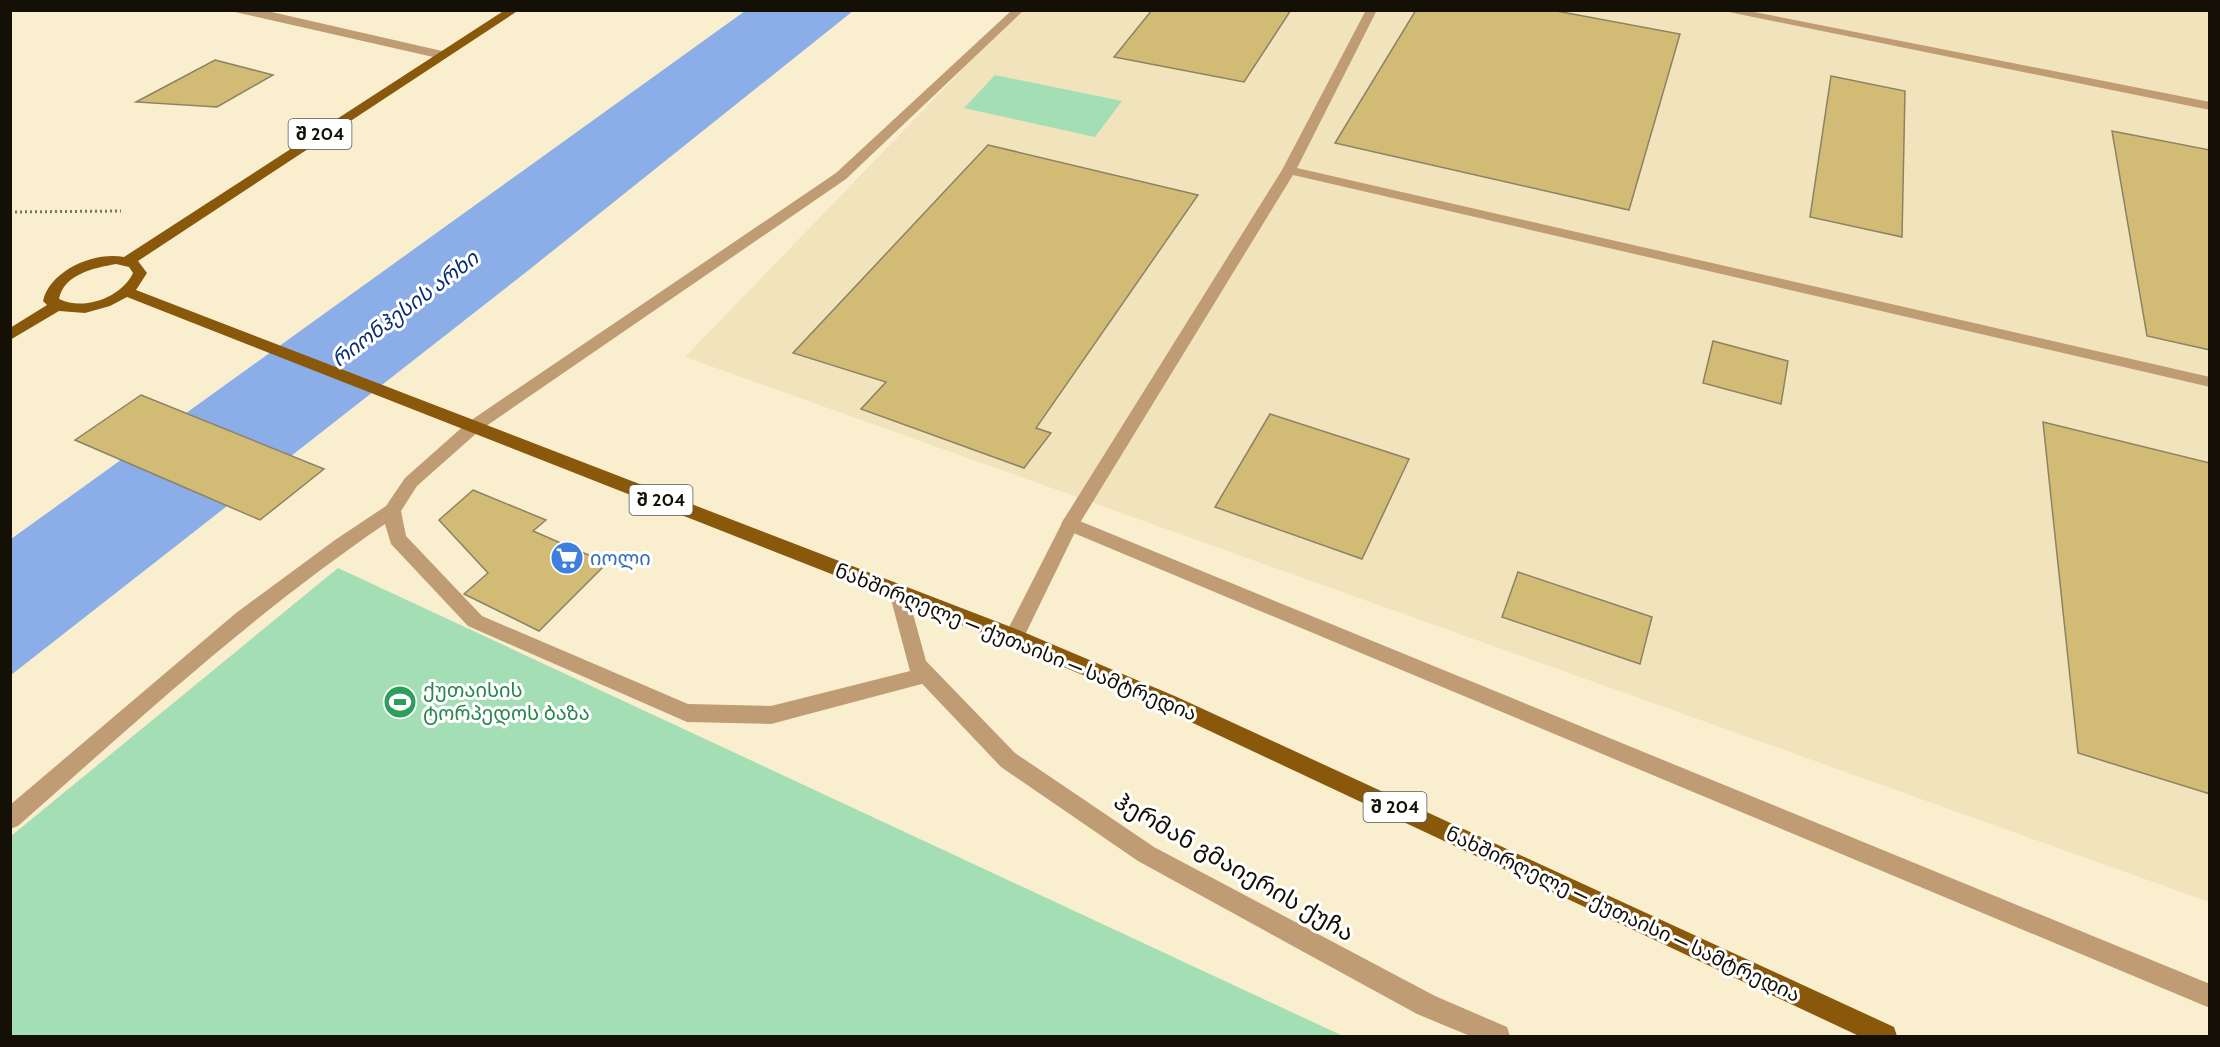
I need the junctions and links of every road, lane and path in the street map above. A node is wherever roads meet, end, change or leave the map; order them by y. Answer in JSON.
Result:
{"nodes":[{"id":1,"x":231,"y":10,"type":"edge"},
{"id":2,"x":514,"y":10,"type":"edge"},
{"id":3,"x":1019,"y":10,"type":"edge"},
{"id":4,"x":1372,"y":10,"type":"edge"},
{"id":5,"x":1732,"y":11,"type":"edge"},
{"id":6,"x":442,"y":55,"type":"junction"},
{"id":7,"x":2210,"y":106,"type":"edge"},
{"id":8,"x":1289,"y":170,"type":"junction"},
{"id":9,"x":121,"y":211,"type":"dead end"},
{"id":10,"x":10,"y":212,"type":"edge"},
{"id":11,"x":128,"y":261,"type":"junction"},
{"id":12,"x":127,"y":292,"type":"junction"},
{"id":13,"x":56,"y":306,"type":"junction"},
{"id":14,"x":10,"y":335,"type":"edge"},
{"id":15,"x":2210,"y":382,"type":"edge"},
{"id":16,"x":473,"y":427,"type":"junction"},
{"id":17,"x":392,"y":511,"type":"junction"},
{"id":18,"x":1070,"y":524,"type":"junction"},
{"id":19,"x":898,"y":592,"type":"junction"},
{"id":20,"x":1014,"y":637,"type":"junction"},
{"id":21,"x":926,"y":675,"type":"junction"},
{"id":22,"x":10,"y":819,"type":"edge"},
{"id":23,"x":2210,"y":996,"type":"edge"},
{"id":24,"x":1498,"y":1036,"type":"edge"},
{"id":25,"x":1886,"y":1036,"type":"edge"}],
"edges":[{"from":1,"to":6,"type":"street"},
{"from":2,"to":6,"type":"main road","number":"შ 204"},
{"from":3,"to":16,"type":"street"},
{"from":4,"to":8,"type":"street"},
{"from":5,"to":7,"type":"street"},
{"from":6,"to":11,"type":"main road","number":"შ 204"},
{"from":8,"to":15,"type":"street"},
{"from":8,"to":18,"type":"street"},
{"from":9,"to":10,"type":"path"},
{"from":11,"to":12,"type":"main road"},
{"from":11,"to":13,"type":"main road"},
{"from":12,"to":13,"type":"main road"},
{"from":12,"to":16,"type":"main road","name":"ნახშირღელე — ქუთაისი — სამტრედია","number":"შ 204"},
{"from":13,"to":14,"type":"main road"},
{"from":16,"to":17,"type":"street"},
{"from":16,"to":19,"type":"main road","name":"ნახშირღელე — ქუთაისი — სამტრედია","number":"შ 204"},
{"from":17,"to":21,"type":"street"},
{"from":17,"to":22,"type":"street"},
{"from":18,"to":20,"type":"street"},
{"from":18,"to":23,"type":"street"},
{"from":19,"to":20,"type":"main road","name":"ნახშირღელე — ქუთაისი — სამტრედია","number":"შ 204"},
{"from":19,"to":21,"type":"street","name":"ჰერმან გმაიერის ქუჩა"},
{"from":20,"to":25,"type":"main road","name":"ნახშირღელე — ქუთაისი — სამტრედია","number":"შ 204"},
{"from":21,"to":24,"type":"street","name":"ჰერმან გმაიერის ქუჩა"}]}
